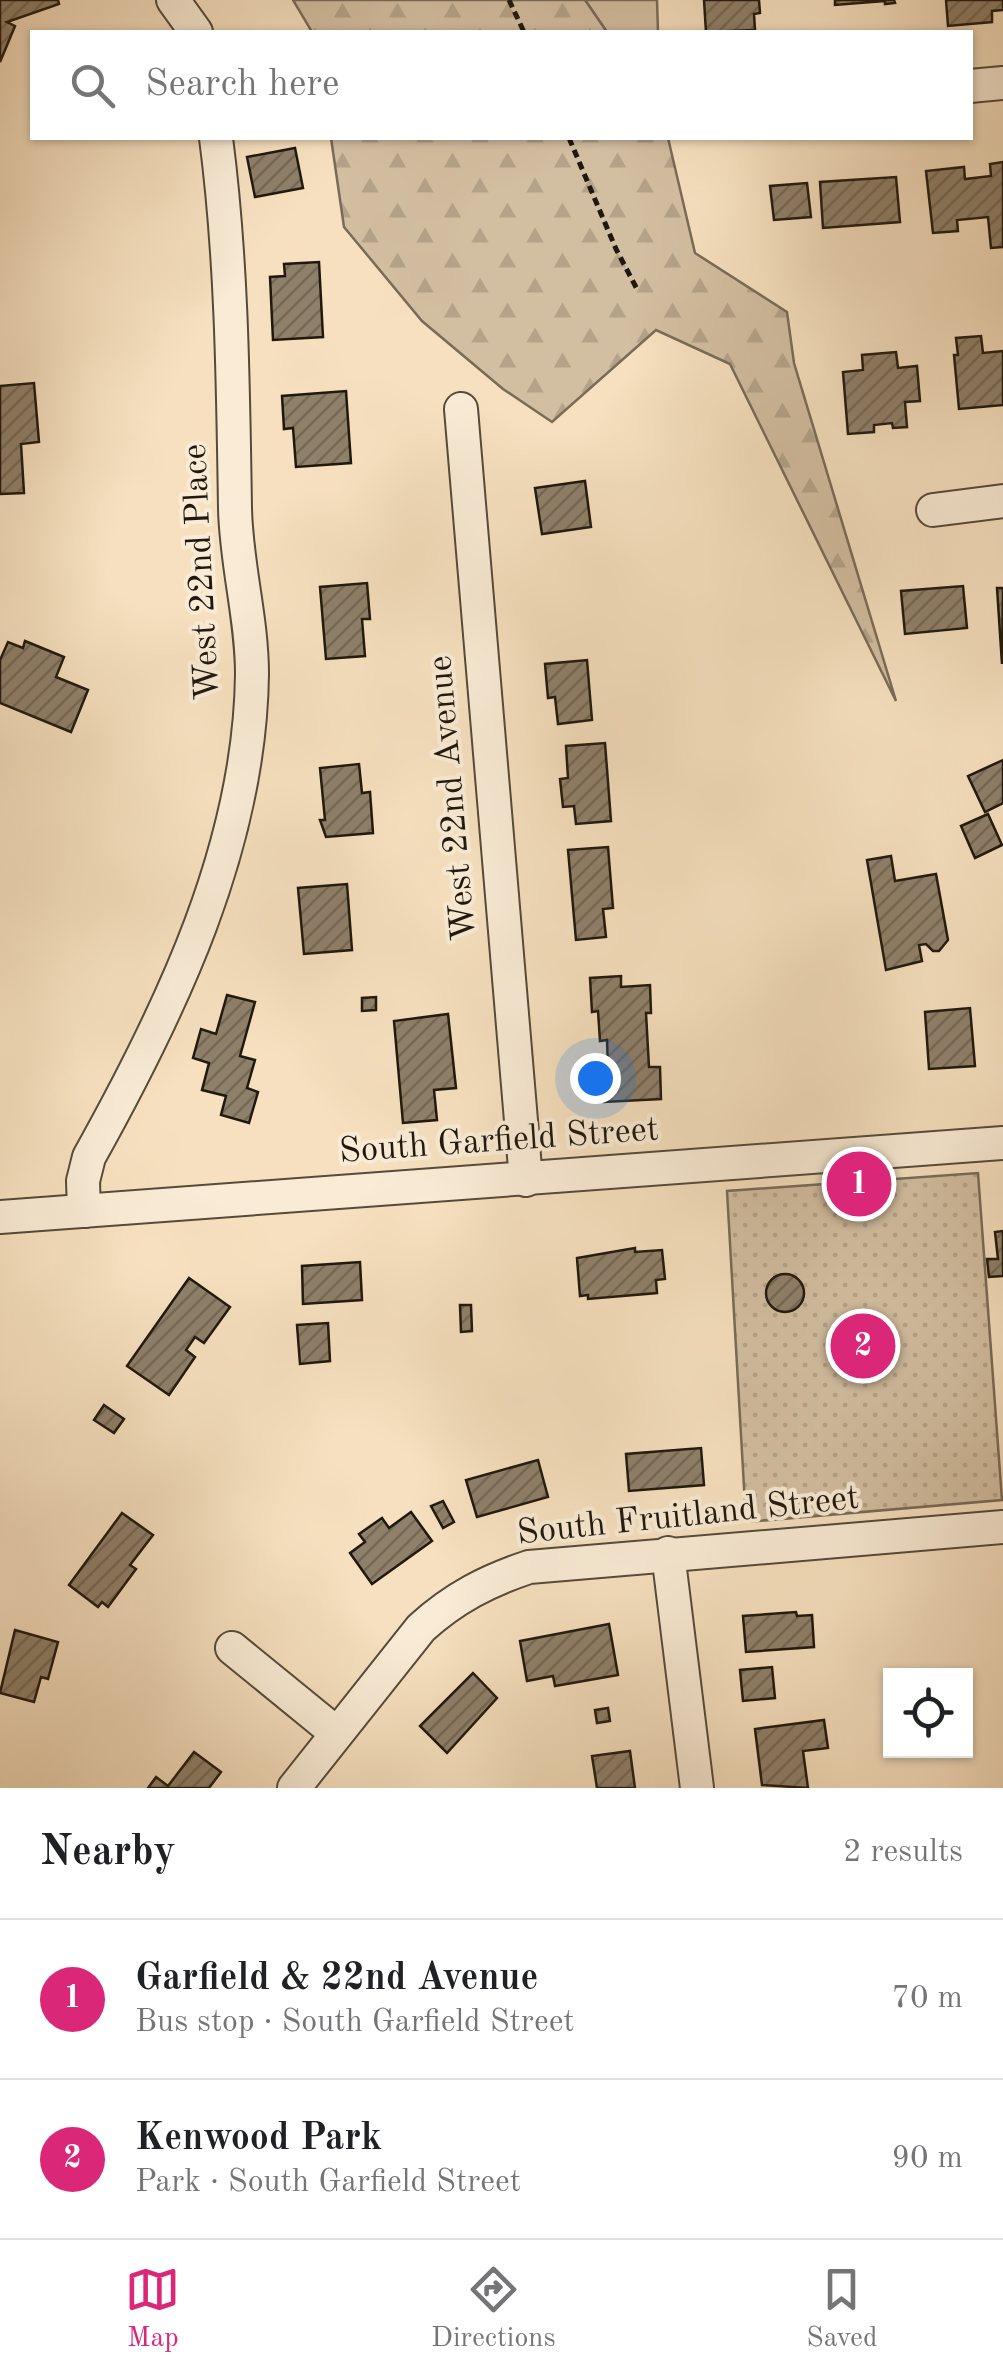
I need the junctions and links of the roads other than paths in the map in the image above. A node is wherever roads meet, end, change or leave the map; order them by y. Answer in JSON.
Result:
{"nodes":[{"id":1,"x":174,"y":0,"type":"edge"},
{"id":2,"x":195,"y":30,"type":"edge"},
{"id":3,"x":1003,"y":82,"type":"edge"},
{"id":4,"x":973,"y":86,"type":"edge"},
{"id":5,"x":216,"y":140,"type":"edge"},
{"id":6,"x":460,"y":409,"type":"dead end"},
{"id":7,"x":1003,"y":501,"type":"edge"},
{"id":8,"x":934,"y":510,"type":"dead end"},
{"id":9,"x":1003,"y":1144,"type":"edge"},
{"id":10,"x":526,"y":1180,"type":"junction"},
{"id":11,"x":84,"y":1211,"type":"junction"},
{"id":12,"x":0,"y":1216,"type":"edge"},
{"id":13,"x":1003,"y":1527,"type":"edge"},
{"id":14,"x":668,"y":1553,"type":"junction"},
{"id":15,"x":232,"y":1648,"type":"dead end"},
{"id":16,"x":336,"y":1732,"type":"junction"},
{"id":17,"x":294,"y":1788,"type":"edge"},
{"id":18,"x":697,"y":1788,"type":"edge"}],
"edges":[{"from":1,"to":2,"type":"street"},
{"from":3,"to":4,"type":"street"},
{"from":5,"to":11,"type":"street","name":"West 22nd Place"},
{"from":6,"to":10,"type":"street","name":"West 22nd Avenue"},
{"from":7,"to":8,"type":"street"},
{"from":9,"to":10,"type":"street","name":"South Garfield Street"},
{"from":10,"to":11,"type":"street","name":"South Garfield Street"},
{"from":11,"to":12,"type":"street","name":"South Garfield Street"},
{"from":13,"to":14,"type":"street","name":"South Fruitland Street"},
{"from":14,"to":16,"type":"street","name":"South Fruitland Street"},
{"from":14,"to":18,"type":"street"},
{"from":15,"to":16,"type":"street"},
{"from":16,"to":17,"type":"street","name":"South Fruitland Street"}]}
